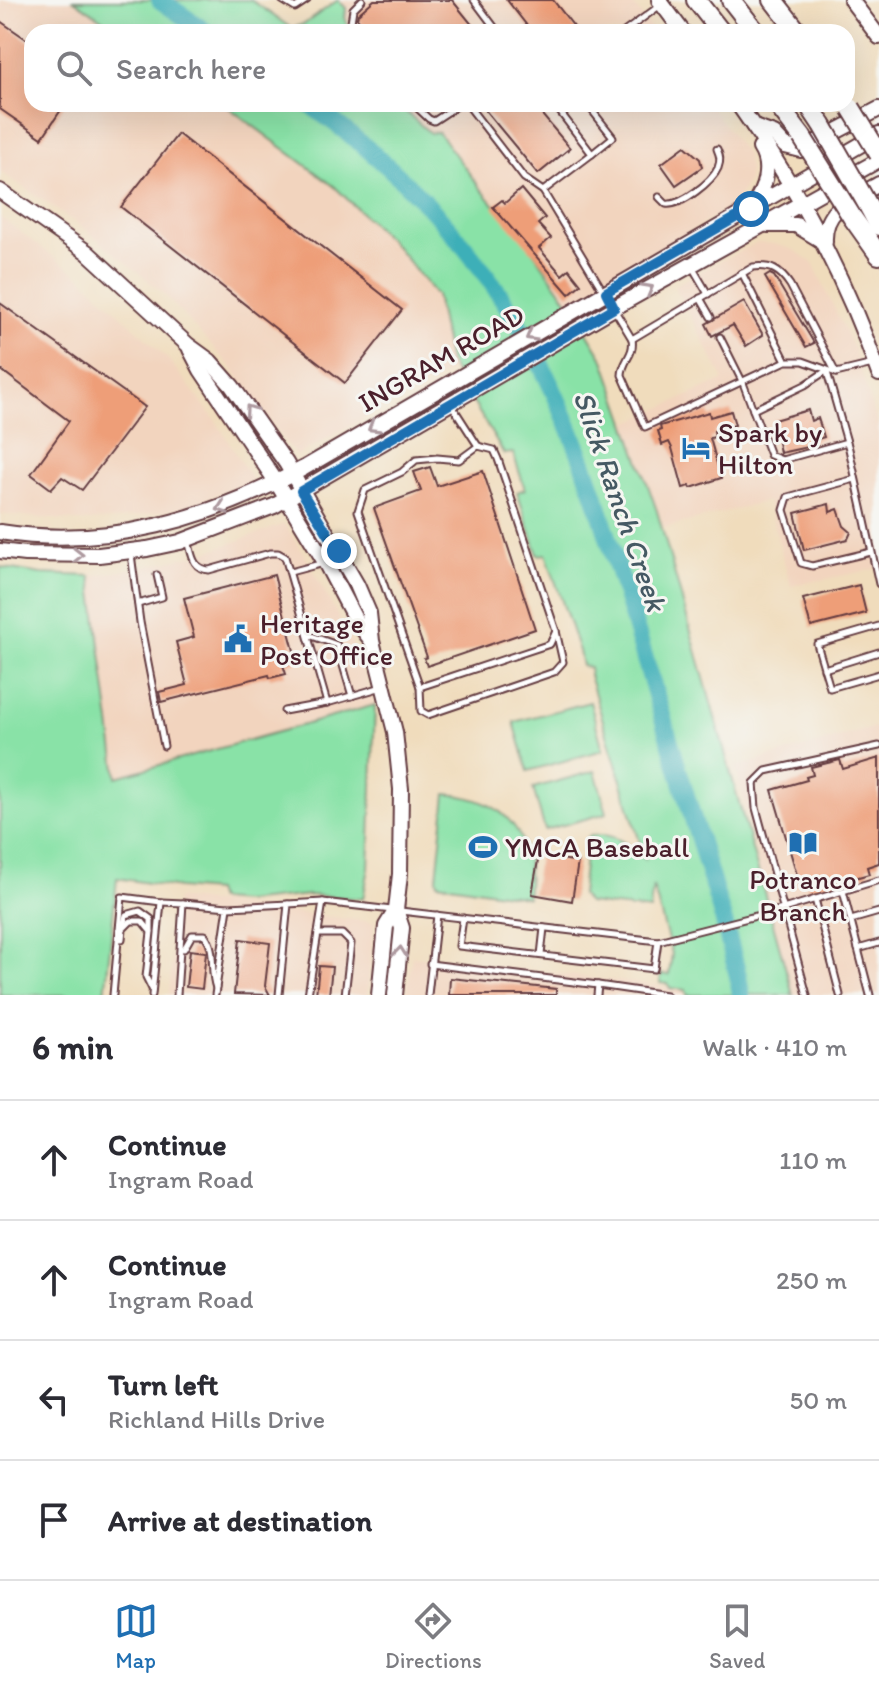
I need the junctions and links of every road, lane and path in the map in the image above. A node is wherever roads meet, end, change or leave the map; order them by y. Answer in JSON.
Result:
{"nodes":[{"id":1,"x":282,"y":0,"type":"edge"},
{"id":2,"x":307,"y":0,"type":"edge"},
{"id":3,"x":362,"y":0,"type":"edge"},
{"id":4,"x":474,"y":0,"type":"edge"},
{"id":5,"x":696,"y":0,"type":"edge"},
{"id":6,"x":731,"y":0,"type":"edge"},
{"id":7,"x":776,"y":0,"type":"edge"},
{"id":8,"x":851,"y":0,"type":"edge"},
{"id":9,"x":660,"y":2,"type":"edge"},
{"id":10,"x":353,"y":24,"type":"edge"},
{"id":11,"x":492,"y":24,"type":"edge"},
{"id":12,"x":634,"y":24,"type":"edge"},
{"id":13,"x":677,"y":24,"type":"edge"},
{"id":14,"x":715,"y":24,"type":"edge"},
{"id":15,"x":750,"y":24,"type":"edge"},
{"id":16,"x":792,"y":24,"type":"edge"},
{"id":17,"x":879,"y":37,"type":"edge"},
{"id":18,"x":879,"y":109,"type":"edge"},
{"id":19,"x":422,"y":112,"type":"edge"},
{"id":20,"x":448,"y":112,"type":"edge"},
{"id":21,"x":473,"y":112,"type":"edge"},
{"id":22,"x":560,"y":112,"type":"edge"},
{"id":23,"x":593,"y":112,"type":"edge"},
{"id":24,"x":744,"y":112,"type":"edge"},
{"id":25,"x":783,"y":112,"type":"edge"},
{"id":26,"x":813,"y":112,"type":"edge"},
{"id":27,"x":853,"y":112,"type":"edge"},
{"id":28,"x":754,"y":127,"type":"junction"},
{"id":29,"x":879,"y":134,"type":"edge"},
{"id":30,"x":717,"y":149,"type":"dead end"},
{"id":31,"x":592,"y":154,"type":"junction"},
{"id":32,"x":879,"y":157,"type":"edge"},
{"id":33,"x":879,"y":184,"type":"edge"},
{"id":34,"x":791,"y":185,"type":"junction"},
{"id":35,"x":0,"y":191,"type":"edge"},
{"id":36,"x":543,"y":191,"type":"junction"},
{"id":37,"x":659,"y":197,"type":"dead end"},
{"id":38,"x":802,"y":203,"type":"junction"},
{"id":39,"x":751,"y":209,"type":"junction"},
{"id":40,"x":879,"y":226,"type":"edge"},
{"id":41,"x":756,"y":228,"type":"junction"},
{"id":42,"x":826,"y":247,"type":"junction"},
{"id":43,"x":879,"y":255,"type":"edge"},
{"id":44,"x":691,"y":264,"type":"junction"},
{"id":45,"x":742,"y":273,"type":"junction"},
{"id":46,"x":606,"y":292,"type":"junction"},
{"id":47,"x":708,"y":294,"type":"junction"},
{"id":48,"x":700,"y":298,"type":"junction"},
{"id":49,"x":614,"y":308,"type":"junction"},
{"id":50,"x":711,"y":317,"type":"dead end"},
{"id":51,"x":720,"y":337,"type":"dead end"},
{"id":52,"x":632,"y":339,"type":"junction"},
{"id":53,"x":188,"y":345,"type":"junction"},
{"id":54,"x":786,"y":361,"type":"junction"},
{"id":55,"x":877,"y":369,"type":"edge"},
{"id":56,"x":826,"y":372,"type":"junction"},
{"id":57,"x":836,"y":373,"type":"junction"},
{"id":58,"x":743,"y":383,"type":"junction"},
{"id":59,"x":441,"y":387,"type":"junction"},
{"id":60,"x":450,"y":403,"type":"junction"},
{"id":61,"x":753,"y":410,"type":"junction"},
{"id":62,"x":847,"y":442,"type":"junction"},
{"id":63,"x":478,"y":446,"type":"junction"},
{"id":64,"x":293,"y":475,"type":"junction"},
{"id":65,"x":855,"y":479,"type":"junction"},
{"id":66,"x":277,"y":483,"type":"junction"},
{"id":67,"x":301,"y":491,"type":"junction"},
{"id":68,"x":287,"y":500,"type":"junction"},
{"id":69,"x":0,"y":532,"type":"edge"},
{"id":70,"x":128,"y":533,"type":"junction"},
{"id":71,"x":188,"y":539,"type":"junction"},
{"id":72,"x":0,"y":551,"type":"edge"},
{"id":73,"x":131,"y":551,"type":"junction"},
{"id":74,"x":871,"y":552,"type":"junction"},
{"id":75,"x":325,"y":562,"type":"junction"},
{"id":76,"x":290,"y":572,"type":"junction"},
{"id":77,"x":157,"y":575,"type":"dead end"},
{"id":78,"x":879,"y":584,"type":"edge"},
{"id":79,"x":138,"y":604,"type":"junction"},
{"id":80,"x":879,"y":626,"type":"edge"},
{"id":81,"x":556,"y":631,"type":"junction"},
{"id":82,"x":307,"y":634,"type":"junction"},
{"id":83,"x":372,"y":641,"type":"junction"},
{"id":84,"x":879,"y":652,"type":"edge"},
{"id":85,"x":824,"y":669,"type":"junction"},
{"id":86,"x":879,"y":674,"type":"edge"},
{"id":87,"x":385,"y":686,"type":"junction"},
{"id":88,"x":420,"y":687,"type":"junction"},
{"id":89,"x":352,"y":696,"type":"junction"},
{"id":90,"x":327,"y":703,"type":"junction"},
{"id":91,"x":284,"y":711,"type":"dead end"},
{"id":92,"x":164,"y":746,"type":"dead end"},
{"id":93,"x":879,"y":746,"type":"edge"},
{"id":94,"x":879,"y":880,"type":"edge"},
{"id":95,"x":843,"y":891,"type":"junction"},
{"id":96,"x":815,"y":899,"type":"junction"},
{"id":97,"x":161,"y":902,"type":"junction"},
{"id":98,"x":323,"y":902,"type":"junction"},
{"id":99,"x":183,"y":903,"type":"junction"},
{"id":100,"x":288,"y":904,"type":"junction"},
{"id":101,"x":228,"y":907,"type":"junction"},
{"id":102,"x":783,"y":909,"type":"junction"},
{"id":103,"x":396,"y":910,"type":"junction"},
{"id":104,"x":879,"y":912,"type":"edge"},
{"id":105,"x":437,"y":915,"type":"junction"},
{"id":106,"x":463,"y":918,"type":"junction"},
{"id":107,"x":851,"y":920,"type":"junction"},
{"id":108,"x":544,"y":928,"type":"junction"},
{"id":109,"x":123,"y":929,"type":"junction"},
{"id":110,"x":151,"y":932,"type":"junction"},
{"id":111,"x":318,"y":934,"type":"junction"},
{"id":112,"x":658,"y":941,"type":"junction"},
{"id":113,"x":879,"y":943,"type":"edge"},
{"id":114,"x":858,"y":949,"type":"junction"},
{"id":115,"x":541,"y":955,"type":"junction"},
{"id":116,"x":430,"y":964,"type":"junction"},
{"id":117,"x":180,"y":977,"type":"junction"},
{"id":118,"x":598,"y":985,"type":"junction"},
{"id":119,"x":114,"y":992,"type":"edge"},
{"id":120,"x":216,"y":992,"type":"edge"},
{"id":121,"x":631,"y":992,"type":"edge"},
{"id":122,"x":152,"y":993,"type":"edge"},
{"id":123,"x":177,"y":995,"type":"edge"},
{"id":124,"x":279,"y":995,"type":"edge"},
{"id":125,"x":308,"y":995,"type":"edge"},
{"id":126,"x":345,"y":995,"type":"edge"},
{"id":127,"x":379,"y":995,"type":"edge"},
{"id":128,"x":395,"y":995,"type":"edge"},
{"id":129,"x":428,"y":995,"type":"edge"},
{"id":130,"x":597,"y":995,"type":"edge"},
{"id":131,"x":666,"y":995,"type":"edge"},
{"id":132,"x":807,"y":995,"type":"edge"},
{"id":133,"x":840,"y":995,"type":"edge"},
{"id":134,"x":870,"y":995,"type":"edge"}],
"edges":[{"from":1,"to":2,"type":"lane"},
{"from":3,"to":10,"type":"lane"},
{"from":4,"to":11,"type":"lane"},
{"from":5,"to":14,"type":"highway"},
{"from":6,"to":15,"type":"highway"},
{"from":7,"to":16,"type":"highway"},
{"from":8,"to":17,"type":"main road"},
{"from":9,"to":12,"type":"lane"},
{"from":9,"to":13,"type":"main road"},
{"from":18,"to":28,"type":"main road"},
{"from":19,"to":20,"type":"lane"},
{"from":21,"to":36,"type":"lane"},
{"from":22,"to":31,"type":"lane"},
{"from":23,"to":31,"type":"lane"},
{"from":24,"to":28,"type":"main road"},
{"from":25,"to":43,"type":"highway","bridge":true},
{"from":26,"to":40,"type":"highway","bridge":true},
{"from":27,"to":32,"type":"highway","bridge":true},
{"from":28,"to":34,"type":"main road"},
{"from":28,"to":39,"type":"main road"},
{"from":29,"to":34,"type":"main road","name":"INGRAM ROAD"},
{"from":30,"to":37,"type":"lane"},
{"from":31,"to":36,"type":"lane"},
{"from":32,"to":38,"type":"main road","name":"INGRAM ROAD"},
{"from":33,"to":42,"type":"main road"},
{"from":34,"to":38,"type":"main road"},
{"from":34,"to":39,"type":"main road","name":"INGRAM ROAD"},
{"from":35,"to":53,"type":"main road"},
{"from":36,"to":46,"type":"lane"},
{"from":38,"to":41,"type":"main road","name":"INGRAM ROAD"},
{"from":38,"to":42,"type":"main road"},
{"from":39,"to":46,"type":"main road","name":"INGRAM ROAD"},
{"from":41,"to":42,"type":"main road"},
{"from":41,"to":44,"type":"main road","name":"INGRAM ROAD"},
{"from":42,"to":55,"type":"main road"},
{"from":44,"to":47,"type":"lane"},
{"from":49,"to":44,"type":"main road","name":"INGRAM ROAD","one_way":true},
{"from":45,"to":47,"type":"lane"},
{"from":45,"to":54,"type":"lane"},
{"from":45,"to":57,"type":"lane"},
{"from":46,"to":49,"type":"lane"},
{"from":46,"to":59,"type":"main road","name":"INGRAM ROAD","one_way":true},
{"from":47,"to":48,"type":"lane"},
{"from":48,"to":50,"type":"lane"},
{"from":48,"to":52,"type":"lane"},
{"from":49,"to":52,"type":"lane"},
{"from":49,"to":60,"type":"main road","name":"INGRAM ROAD"},
{"from":51,"to":58,"type":"lane"},
{"from":52,"to":58,"type":"lane"},
{"from":64,"to":53,"type":"main road","one_way":true},
{"from":53,"to":66,"type":"main road"},
{"from":54,"to":56,"type":"lane"},
{"from":54,"to":58,"type":"lane"},
{"from":55,"to":57,"type":"lane"},
{"from":56,"to":57,"type":"lane"},
{"from":56,"to":61,"type":"lane"},
{"from":56,"to":62,"type":"lane"},
{"from":58,"to":61,"type":"lane"},
{"from":59,"to":60,"type":"main road"},
{"from":59,"to":64,"type":"main road","name":"INGRAM ROAD","one_way":true},
{"from":60,"to":63,"type":"lane"},
{"from":60,"to":67,"type":"main road","name":"INGRAM ROAD"},
{"from":61,"to":62,"type":"lane"},
{"from":62,"to":65,"type":"lane"},
{"from":63,"to":81,"type":"lane"},
{"from":63,"to":88,"type":"lane"},
{"from":64,"to":66,"type":"main road","name":"INGRAM ROAD"},
{"from":64,"to":67,"type":"main road"},
{"from":65,"to":74,"type":"lane"},
{"from":65,"to":74,"type":"lane"},
{"from":66,"to":68,"type":"main road"},
{"from":66,"to":70,"type":"main road","name":"INGRAM ROAD","one_way":true},
{"from":67,"to":68,"type":"main road","name":"INGRAM ROAD"},
{"from":67,"to":83,"type":"main road"},
{"from":68,"to":71,"type":"main road","name":"INGRAM ROAD"},
{"from":68,"to":75,"type":"main road"},
{"from":69,"to":70,"type":"main road","name":"INGRAM ROAD"},
{"from":70,"to":73,"type":"main road"},
{"from":71,"to":73,"type":"main road","name":"INGRAM ROAD"},
{"from":71,"to":76,"type":"lane"},
{"from":72,"to":73,"type":"main road","name":"INGRAM ROAD","one_way":true},
{"from":73,"to":79,"type":"lane"},
{"from":74,"to":78,"type":"lane"},
{"from":75,"to":76,"type":"lane"},
{"from":75,"to":83,"type":"main road"},
{"from":76,"to":82,"type":"lane"},
{"from":77,"to":79,"type":"lane"},
{"from":79,"to":92,"type":"lane"},
{"from":80,"to":85,"type":"lane"},
{"from":81,"to":88,"type":"lane"},
{"from":81,"to":88,"type":"lane"},
{"from":82,"to":89,"type":"lane"},
{"from":82,"to":90,"type":"lane"},
{"from":83,"to":87,"type":"main road"},
{"from":84,"to":85,"type":"lane"},
{"from":85,"to":86,"type":"lane"},
{"from":87,"to":89,"type":"lane"},
{"from":87,"to":103,"type":"main road"},
{"from":89,"to":90,"type":"lane"},
{"from":90,"to":91,"type":"lane"},
{"from":93,"to":102,"type":"lane"},
{"from":94,"to":95,"type":"lane"},
{"from":95,"to":96,"type":"lane"},
{"from":95,"to":107,"type":"lane"},
{"from":96,"to":102,"type":"lane"},
{"from":96,"to":133,"type":"lane"},
{"from":97,"to":99,"type":"lane"},
{"from":97,"to":119,"type":"lane"},
{"from":97,"to":122,"type":"lane"},
{"from":98,"to":100,"type":"lane"},
{"from":98,"to":103,"type":"lane"},
{"from":98,"to":111,"type":"lane"},
{"from":99,"to":101,"type":"lane"},
{"from":99,"to":117,"type":"lane"},
{"from":100,"to":101,"type":"lane"},
{"from":100,"to":124,"type":"lane"},
{"from":101,"to":120,"type":"lane"},
{"from":102,"to":112,"type":"lane"},
{"from":102,"to":132,"type":"lane"},
{"from":103,"to":105,"type":"lane"},
{"from":103,"to":127,"type":"main road"},
{"from":128,"to":103,"type":"main road","one_way":true},
{"from":104,"to":107,"type":"lane"},
{"from":105,"to":106,"type":"lane"},
{"from":105,"to":116,"type":"lane"},
{"from":106,"to":108,"type":"lane"},
{"from":106,"to":115,"type":"lane"},
{"from":107,"to":114,"type":"lane"},
{"from":108,"to":112,"type":"lane"},
{"from":108,"to":115,"type":"lane"},
{"from":109,"to":110,"type":"lane"},
{"from":109,"to":110,"type":"lane"},
{"from":109,"to":119,"type":"lane"},
{"from":110,"to":122,"type":"lane"},
{"from":111,"to":125,"type":"lane"},
{"from":111,"to":126,"type":"lane"},
{"from":112,"to":115,"type":"lane"},
{"from":113,"to":114,"type":"lane"},
{"from":114,"to":134,"type":"lane"},
{"from":116,"to":118,"type":"lane"},
{"from":116,"to":129,"type":"lane"},
{"from":117,"to":120,"type":"lane"},
{"from":117,"to":123,"type":"lane"},
{"from":118,"to":121,"type":"lane"},
{"from":118,"to":130,"type":"lane"},
{"from":121,"to":131,"type":"lane"}]}
